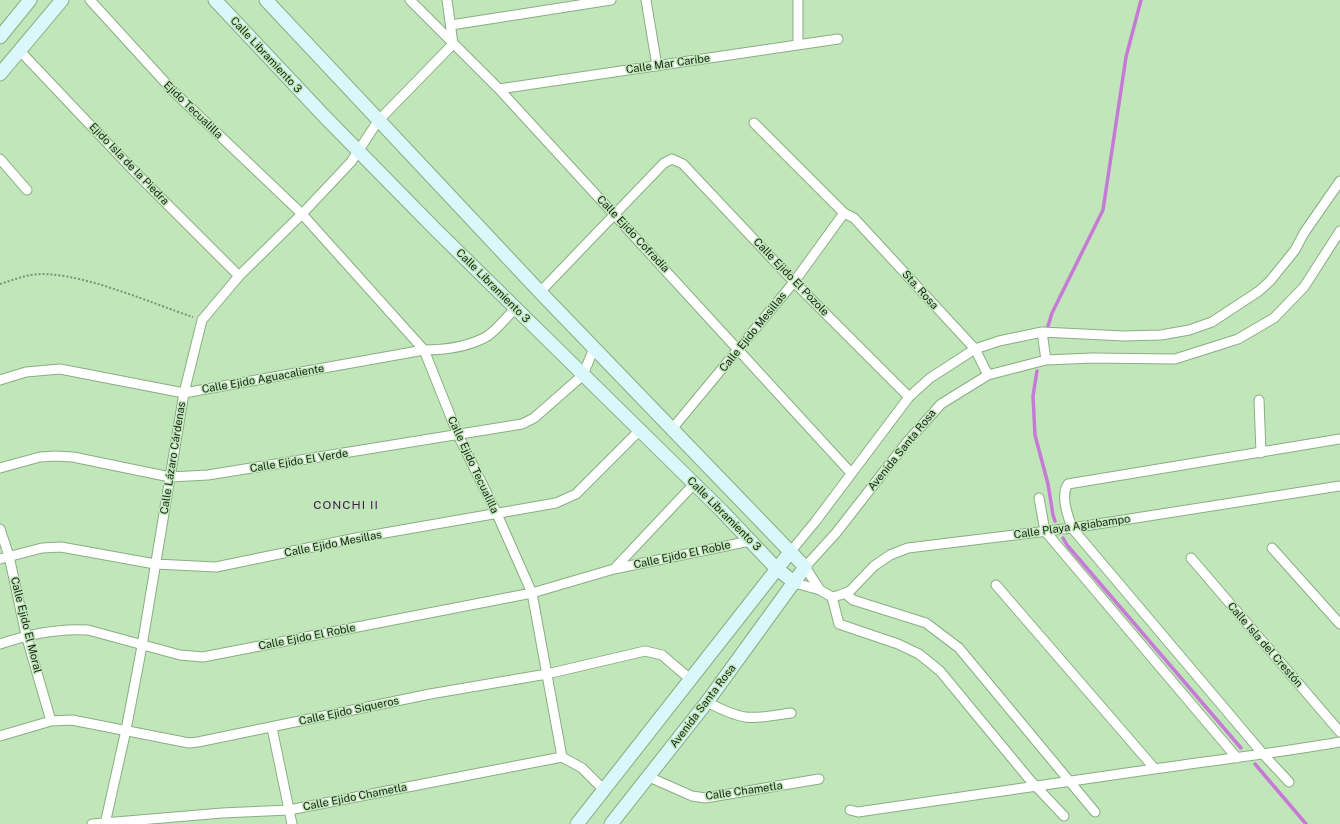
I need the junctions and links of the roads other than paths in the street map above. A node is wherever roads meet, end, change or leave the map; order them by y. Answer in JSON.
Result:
{"nodes":[{"id":1,"x":30,"y":0,"type":"edge"},
{"id":2,"x":62,"y":0,"type":"edge"},
{"id":3,"x":90,"y":0,"type":"edge"},
{"id":4,"x":215,"y":0,"type":"edge"},
{"id":5,"x":266,"y":0,"type":"edge"},
{"id":6,"x":410,"y":0,"type":"edge"},
{"id":7,"x":447,"y":0,"type":"edge"},
{"id":8,"x":611,"y":0,"type":"edge"},
{"id":9,"x":646,"y":0,"type":"edge"},
{"id":10,"x":798,"y":0,"type":"edge"},
{"id":11,"x":450,"y":25,"type":"junction"},
{"id":12,"x":0,"y":36,"type":"edge"},
{"id":13,"x":838,"y":40,"type":"dead end"},
{"id":14,"x":453,"y":44,"type":"junction"},
{"id":15,"x":798,"y":45,"type":"junction"},
{"id":16,"x":20,"y":51,"type":"junction"},
{"id":17,"x":657,"y":66,"type":"junction"},
{"id":18,"x":0,"y":74,"type":"edge"},
{"id":19,"x":499,"y":89,"type":"junction"},
{"id":20,"x":378,"y":121,"type":"junction"},
{"id":21,"x":754,"y":123,"type":"dead end"},
{"id":22,"x":358,"y":149,"type":"junction"},
{"id":23,"x":0,"y":159,"type":"edge"},
{"id":24,"x":1340,"y":181,"type":"edge"},
{"id":25,"x":27,"y":190,"type":"dead end"},
{"id":26,"x":844,"y":212,"type":"junction"},
{"id":27,"x":302,"y":214,"type":"junction"},
{"id":28,"x":615,"y":214,"type":"junction"},
{"id":29,"x":1340,"y":231,"type":"edge"},
{"id":30,"x":239,"y":276,"type":"junction"},
{"id":31,"x":794,"y":282,"type":"junction"},
{"id":32,"x":540,"y":292,"type":"junction"},
{"id":33,"x":516,"y":308,"type":"junction"},
{"id":34,"x":1042,"y":332,"type":"junction"},
{"id":35,"x":594,"y":348,"type":"junction"},
{"id":36,"x":975,"y":349,"type":"junction"},
{"id":37,"x":424,"y":350,"type":"junction"},
{"id":38,"x":739,"y":350,"type":"junction"},
{"id":39,"x":1046,"y":360,"type":"junction"},
{"id":40,"x":583,"y":375,"type":"junction"},
{"id":41,"x":988,"y":375,"type":"junction"},
{"id":42,"x":0,"y":380,"type":"edge"},
{"id":43,"x":184,"y":393,"type":"junction"},
{"id":44,"x":909,"y":397,"type":"junction"},
{"id":45,"x":1259,"y":400,"type":"dead end"},
{"id":46,"x":672,"y":429,"type":"junction"},
{"id":47,"x":640,"y":430,"type":"junction"},
{"id":48,"x":458,"y":435,"type":"junction"},
{"id":49,"x":1340,"y":439,"type":"edge"},
{"id":50,"x":1261,"y":453,"type":"junction"},
{"id":51,"x":0,"y":468,"type":"edge"},
{"id":52,"x":851,"y":473,"type":"junction"},
{"id":53,"x":170,"y":477,"type":"junction"},
{"id":54,"x":694,"y":484,"type":"junction"},
{"id":55,"x":1340,"y":486,"type":"edge"},
{"id":56,"x":1039,"y":498,"type":"dead end"},
{"id":57,"x":497,"y":514,"type":"junction"},
{"id":58,"x":1072,"y":528,"type":"junction"},
{"id":59,"x":0,"y":529,"type":"edge"},
{"id":60,"x":1045,"y":531,"type":"junction"},
{"id":61,"x":750,"y":541,"type":"junction"},
{"id":62,"x":1272,"y":548,"type":"dead end"},
{"id":63,"x":791,"y":551,"type":"junction"},
{"id":64,"x":4,"y":557,"type":"edge"},
{"id":65,"x":1191,"y":558,"type":"dead end"},
{"id":66,"x":155,"y":564,"type":"junction"},
{"id":67,"x":805,"y":567,"type":"junction"},
{"id":68,"x":776,"y":568,"type":"junction"},
{"id":69,"x":614,"y":569,"type":"junction"},
{"id":70,"x":795,"y":582,"type":"junction"},
{"id":71,"x":996,"y":585,"type":"dead end"},
{"id":72,"x":820,"y":590,"type":"junction"},
{"id":73,"x":532,"y":593,"type":"junction"},
{"id":74,"x":845,"y":593,"type":"junction"},
{"id":75,"x":832,"y":596,"type":"junction"},
{"id":76,"x":1340,"y":624,"type":"edge"},
{"id":77,"x":26,"y":635,"type":"junction"},
{"id":78,"x":0,"y":644,"type":"edge"},
{"id":79,"x":142,"y":646,"type":"junction"},
{"id":80,"x":547,"y":674,"type":"junction"},
{"id":81,"x":690,"y":679,"type":"junction"},
{"id":82,"x":707,"y":702,"type":"junction"},
{"id":83,"x":791,"y":713,"type":"dead end"},
{"id":84,"x":51,"y":721,"type":"junction"},
{"id":85,"x":272,"y":728,"type":"junction"},
{"id":86,"x":126,"y":730,"type":"junction"},
{"id":87,"x":1340,"y":732,"type":"edge"},
{"id":88,"x":0,"y":736,"type":"edge"},
{"id":89,"x":1340,"y":742,"type":"edge"},
{"id":90,"x":1263,"y":754,"type":"junction"},
{"id":91,"x":562,"y":757,"type":"junction"},
{"id":92,"x":1237,"y":758,"type":"junction"},
{"id":93,"x":1155,"y":769,"type":"junction"},
{"id":94,"x":649,"y":777,"type":"junction"},
{"id":95,"x":819,"y":779,"type":"dead end"},
{"id":96,"x":1289,"y":782,"type":"dead end"},
{"id":97,"x":1070,"y":783,"type":"junction"},
{"id":98,"x":1037,"y":788,"type":"junction"},
{"id":99,"x":604,"y":790,"type":"junction"},
{"id":100,"x":289,"y":810,"type":"junction"},
{"id":101,"x":850,"y":810,"type":"dead end"},
{"id":102,"x":1095,"y":812,"type":"dead end"},
{"id":103,"x":1064,"y":816,"type":"dead end"},
{"id":104,"x":105,"y":823,"type":"edge"},
{"id":105,"x":92,"y":824,"type":"edge"},
{"id":106,"x":292,"y":824,"type":"edge"},
{"id":107,"x":577,"y":824,"type":"edge"},
{"id":108,"x":611,"y":824,"type":"edge"}],
"edges":[{"from":1,"to":12,"type":"street"},
{"from":2,"to":16,"type":"street"},
{"from":3,"to":27,"type":"street","name":"Ejido Tecualilla"},
{"from":4,"to":22,"type":"street","name":"Calle Libramiento 3"},
{"from":5,"to":20,"type":"street","name":"Calle Libramiento 3"},
{"from":6,"to":14,"type":"street","name":"Calle Ejido Cofradía"},
{"from":7,"to":11,"type":"street"},
{"from":8,"to":11,"type":"street"},
{"from":9,"to":17,"type":"street"},
{"from":10,"to":15,"type":"street"},
{"from":11,"to":14,"type":"street"},
{"from":13,"to":15,"type":"street","name":"Calle Mar Caribe"},
{"from":14,"to":19,"type":"street","name":"Calle Ejido Cofradía"},
{"from":14,"to":20,"type":"street","name":"Calle Lázaro Cárdenas"},
{"from":15,"to":17,"type":"street","name":"Calle Mar Caribe"},
{"from":16,"to":18,"type":"street"},
{"from":16,"to":30,"type":"street","name":"Ejido Isla de la Piedra"},
{"from":17,"to":19,"type":"street","name":"Calle Mar Caribe"},
{"from":19,"to":28,"type":"street","name":"Calle Ejido Cofradía"},
{"from":20,"to":22,"type":"street","name":"Calle Lázaro Cárdenas"},
{"from":20,"to":32,"type":"street","name":"Calle Libramiento 3"},
{"from":21,"to":26,"type":"street","name":"Sta. Rosa"},
{"from":22,"to":27,"type":"street","name":"Calle Lázaro Cárdenas"},
{"from":22,"to":33,"type":"street","name":"Calle Libramiento 3"},
{"from":23,"to":25,"type":"street"},
{"from":24,"to":34,"type":"street"},
{"from":26,"to":31,"type":"street","name":"Calle Ejido Mesillas"},
{"from":26,"to":36,"type":"street","name":"Sta. Rosa"},
{"from":27,"to":30,"type":"street","name":"Calle Lázaro Cárdenas"},
{"from":27,"to":37,"type":"street","name":"Calle Ejido Tecualilla"},
{"from":28,"to":31,"type":"street","name":"Calle Ejido El Pozole"},
{"from":28,"to":32,"type":"street"},
{"from":28,"to":38,"type":"street","name":"Calle Ejido Cofradía"},
{"from":29,"to":39,"type":"street","name":"Avenida Santa Rosa"},
{"from":30,"to":43,"type":"street","name":"Calle Lázaro Cárdenas"},
{"from":31,"to":38,"type":"street","name":"Calle Ejido Mesillas"},
{"from":31,"to":44,"type":"street","name":"Calle Ejido El Pozole"},
{"from":32,"to":35,"type":"street","name":"Calle Libramiento 3"},
{"from":33,"to":37,"type":"street","name":"Calle Ejido Aguacaliente"},
{"from":33,"to":40,"type":"street","name":"Calle Libramiento 3"},
{"from":34,"to":36,"type":"street"},
{"from":34,"to":39,"type":"street"},
{"from":35,"to":40,"type":"street"},
{"from":35,"to":46,"type":"street","name":"Calle Libramiento 3"},
{"from":36,"to":41,"type":"street","name":"Sta. Rosa"},
{"from":36,"to":44,"type":"street"},
{"from":37,"to":43,"type":"street","name":"Calle Ejido Aguacaliente"},
{"from":37,"to":48,"type":"street","name":"Calle Ejido Tecualilla"},
{"from":38,"to":46,"type":"street","name":"Calle Ejido Mesillas"},
{"from":38,"to":52,"type":"street","name":"Calle Ejido Cofradía"},
{"from":39,"to":41,"type":"street","name":"Avenida Santa Rosa"},
{"from":40,"to":47,"type":"street","name":"Calle Libramiento 3"},
{"from":40,"to":48,"type":"street","name":"Calle Ejido El Verde"},
{"from":41,"to":67,"type":"street","name":"Avenida Santa Rosa"},
{"from":42,"to":43,"type":"street","name":"Calle Ejido Aguacaliente"},
{"from":43,"to":53,"type":"street","name":"Calle Lázaro Cárdenas"},
{"from":44,"to":52,"type":"street"},
{"from":45,"to":50,"type":"street"},
{"from":46,"to":63,"type":"street","name":"Calle Libramiento 3"},
{"from":47,"to":54,"type":"street","name":"Calle Libramiento 3"},
{"from":47,"to":57,"type":"street","name":"Calle Ejido Mesillas"},
{"from":48,"to":53,"type":"street","name":"Calle Ejido El Verde"},
{"from":48,"to":57,"type":"street","name":"Calle Ejido Tecualilla"},
{"from":49,"to":50,"type":"street"},
{"from":50,"to":58,"type":"street"},
{"from":51,"to":53,"type":"street","name":"Calle Ejido El Verde"},
{"from":52,"to":63,"type":"street"},
{"from":53,"to":66,"type":"street","name":"Calle Lázaro Cárdenas"},
{"from":54,"to":61,"type":"street","name":"Calle Libramiento 3"},
{"from":54,"to":69,"type":"street","name":"Calle Ejido El Roble"},
{"from":55,"to":58,"type":"street","name":"Calle Playa Agiabampo"},
{"from":56,"to":60,"type":"street"},
{"from":57,"to":66,"type":"street","name":"Calle Ejido Mesillas"},
{"from":57,"to":73,"type":"street","name":"Calle Ejido Tecualilla"},
{"from":58,"to":60,"type":"street","name":"Calle Playa Agiabampo"},
{"from":58,"to":90,"type":"street"},
{"from":59,"to":64,"type":"street","name":"Calle Ejido El Moral"},
{"from":60,"to":74,"type":"street","name":"Calle Playa Agiabampo"},
{"from":60,"to":92,"type":"street"},
{"from":61,"to":68,"type":"street","name":"Calle Libramiento 3"},
{"from":61,"to":69,"type":"street","name":"Calle Ejido El Roble"},
{"from":62,"to":76,"type":"street"},
{"from":63,"to":67,"type":"street","name":"Calle Libramiento 3"},
{"from":63,"to":68,"type":"street"},
{"from":64,"to":66,"type":"street","name":"Calle Ejido Mesillas"},
{"from":64,"to":77,"type":"street","name":"Calle Ejido El Moral"},
{"from":65,"to":87,"type":"street","name":"Calle Isla del Crestón"},
{"from":66,"to":79,"type":"street","name":"Calle Lázaro Cárdenas"},
{"from":67,"to":70,"type":"street","name":"Avenida Santa Rosa"},
{"from":67,"to":72,"type":"street"},
{"from":68,"to":70,"type":"street","name":"Calle Libramiento 3"},
{"from":68,"to":81,"type":"street"},
{"from":69,"to":73,"type":"street","name":"Calle Ejido El Roble"},
{"from":70,"to":72,"type":"street"},
{"from":70,"to":82,"type":"street","name":"Avenida Santa Rosa"},
{"from":71,"to":93,"type":"street"},
{"from":72,"to":75,"type":"street"},
{"from":73,"to":79,"type":"street","name":"Calle Ejido El Roble"},
{"from":73,"to":80,"type":"street","name":"Calle Ejido Tecualilla"},
{"from":74,"to":75,"type":"street","name":"Calle Playa Agiabampo"},
{"from":74,"to":97,"type":"street"},
{"from":75,"to":98,"type":"street"},
{"from":77,"to":78,"type":"street","name":"Calle Ejido El Roble"},
{"from":77,"to":79,"type":"street","name":"Calle Ejido El Roble"},
{"from":77,"to":84,"type":"street","name":"Calle Ejido El Moral"},
{"from":79,"to":86,"type":"street","name":"Calle Lázaro Cárdenas"},
{"from":80,"to":81,"type":"street","name":"Calle Ejido Siqueros"},
{"from":80,"to":85,"type":"street","name":"Calle Ejido Siqueros"},
{"from":80,"to":91,"type":"street","name":"Calle Ejido Tecualilla"},
{"from":81,"to":99,"type":"street"},
{"from":82,"to":83,"type":"street"},
{"from":82,"to":94,"type":"street","name":"Avenida Santa Rosa"},
{"from":84,"to":86,"type":"street","name":"Calle Ejido Siqueros"},
{"from":84,"to":88,"type":"street","name":"Calle Ejido Siqueros"},
{"from":85,"to":86,"type":"street","name":"Calle Ejido Siqueros"},
{"from":85,"to":100,"type":"street"},
{"from":86,"to":104,"type":"street","name":"Calle Lázaro Cárdenas"},
{"from":89,"to":90,"type":"street"},
{"from":90,"to":92,"type":"street"},
{"from":90,"to":96,"type":"street"},
{"from":91,"to":99,"type":"street"},
{"from":91,"to":100,"type":"street","name":"Calle Ejido Chametla"},
{"from":92,"to":93,"type":"street"},
{"from":93,"to":97,"type":"street"},
{"from":94,"to":95,"type":"street","name":"Calle Chametla"},
{"from":94,"to":108,"type":"street","name":"Avenida Santa Rosa"},
{"from":97,"to":98,"type":"street"},
{"from":97,"to":102,"type":"street"},
{"from":98,"to":101,"type":"street"},
{"from":98,"to":103,"type":"street"},
{"from":99,"to":107,"type":"street"},
{"from":100,"to":104,"type":"street","name":"Calle Ejido Chametla"},
{"from":100,"to":106,"type":"street"},
{"from":104,"to":105,"type":"street","name":"Calle Ejido Chametla"}]}
